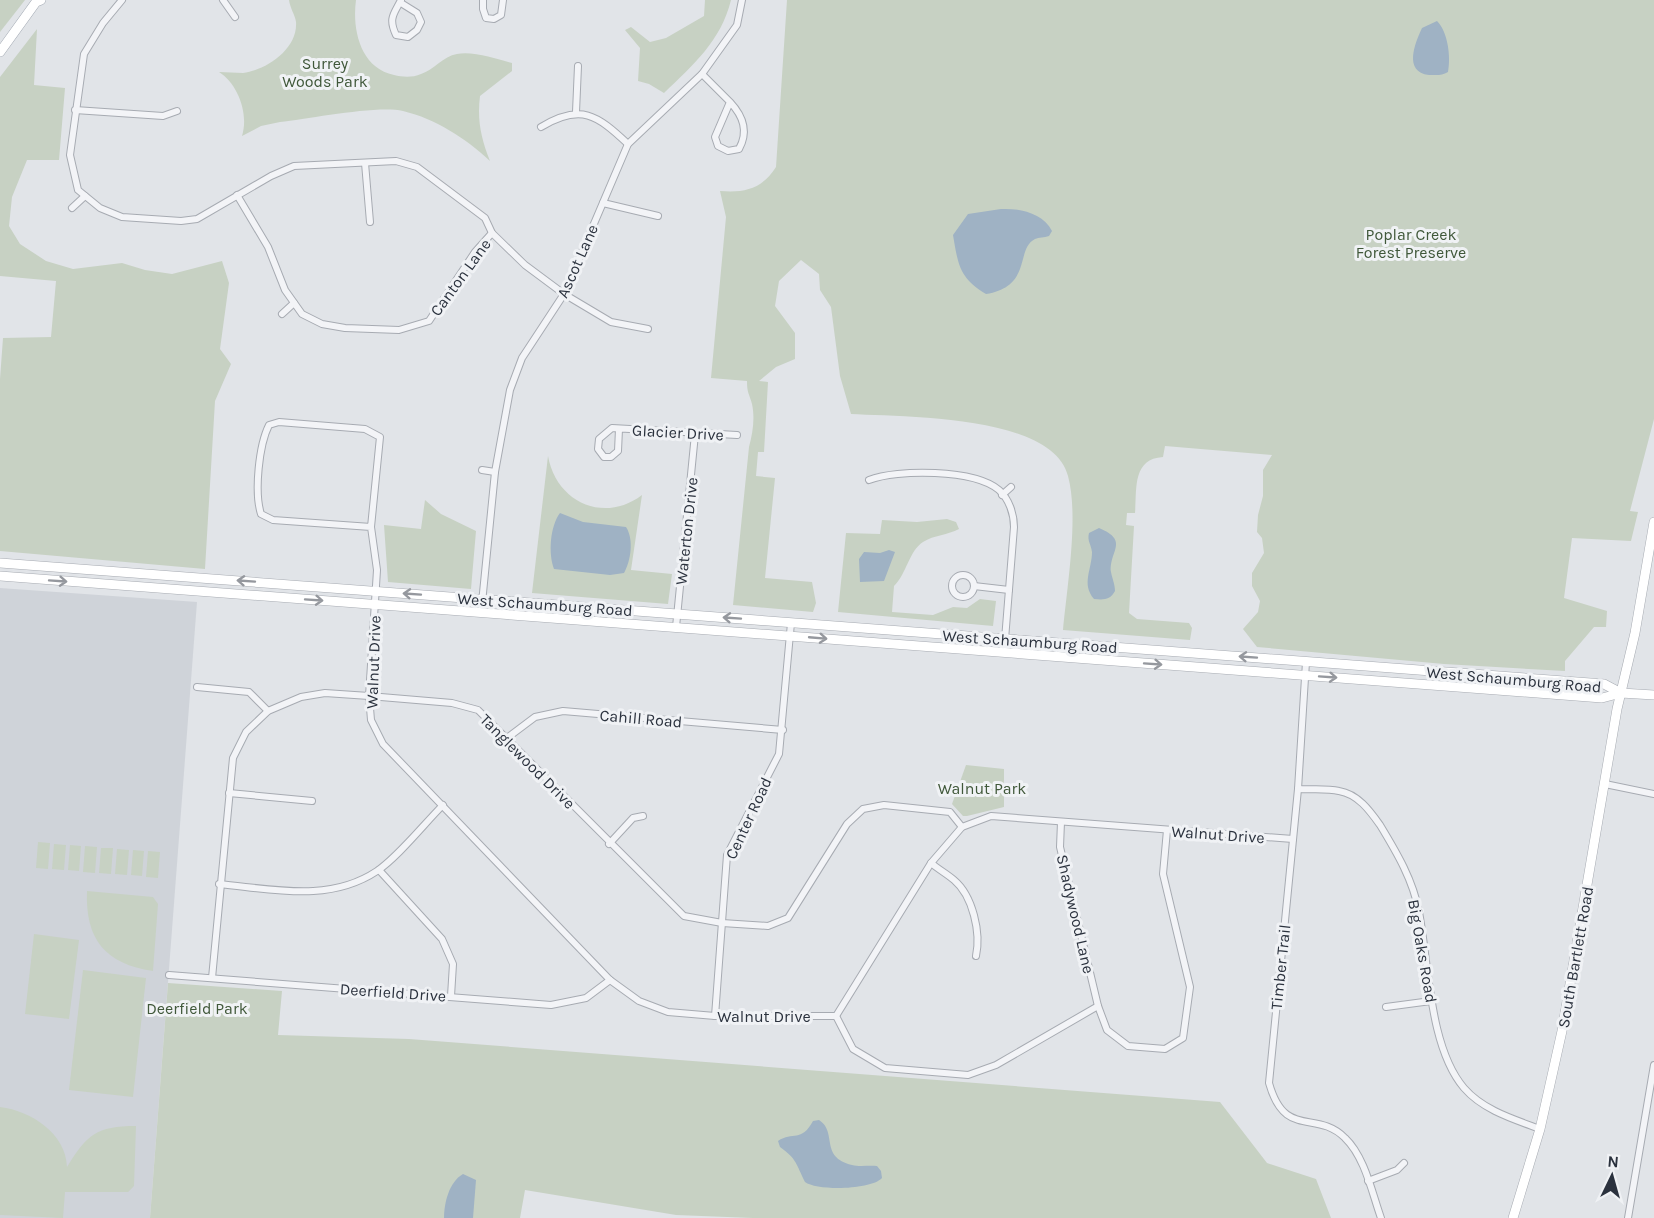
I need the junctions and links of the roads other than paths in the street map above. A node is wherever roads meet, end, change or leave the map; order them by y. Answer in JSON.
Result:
{"nodes":[{"id":1,"x":122,"y":0,"type":"edge"},
{"id":2,"x":223,"y":0,"type":"edge"},
{"id":3,"x":483,"y":0,"type":"edge"},
{"id":4,"x":504,"y":0,"type":"edge"},
{"id":5,"x":742,"y":0,"type":"edge"},
{"id":6,"x":38,"y":1,"type":"edge"},
{"id":7,"x":401,"y":2,"type":"edge"},
{"id":8,"x":235,"y":17,"type":"dead end"},
{"id":9,"x":0,"y":52,"type":"edge"},
{"id":10,"x":578,"y":66,"type":"dead end"},
{"id":11,"x":702,"y":74,"type":"junction"},
{"id":12,"x":730,"y":102,"type":"junction"},
{"id":13,"x":75,"y":110,"type":"junction"},
{"id":14,"x":177,"y":111,"type":"dead end"},
{"id":15,"x":576,"y":112,"type":"junction"},
{"id":16,"x":541,"y":127,"type":"dead end"},
{"id":17,"x":628,"y":144,"type":"junction"},
{"id":18,"x":365,"y":163,"type":"junction"},
{"id":19,"x":237,"y":195,"type":"junction"},
{"id":20,"x":86,"y":196,"type":"junction"},
{"id":21,"x":603,"y":203,"type":"junction"},
{"id":22,"x":72,"y":208,"type":"dead end"},
{"id":23,"x":658,"y":216,"type":"dead end"},
{"id":24,"x":370,"y":222,"type":"dead end"},
{"id":25,"x":492,"y":233,"type":"junction"},
{"id":26,"x":564,"y":294,"type":"junction"},
{"id":27,"x":294,"y":303,"type":"junction"},
{"id":28,"x":282,"y":314,"type":"dead end"},
{"id":29,"x":648,"y":328,"type":"dead end"},
{"id":30,"x":619,"y":429,"type":"junction"},
{"id":31,"x":695,"y":434,"type":"junction"},
{"id":32,"x":737,"y":435,"type":"dead end"},
{"id":33,"x":482,"y":470,"type":"dead end"},
{"id":34,"x":495,"y":472,"type":"junction"},
{"id":35,"x":869,"y":480,"type":"dead end"},
{"id":36,"x":1011,"y":487,"type":"dead end"},
{"id":37,"x":1002,"y":495,"type":"junction"},
{"id":38,"x":1654,"y":522,"type":"edge"},
{"id":39,"x":371,"y":527,"type":"junction"},
{"id":40,"x":0,"y":563,"type":"edge"},
{"id":41,"x":0,"y":576,"type":"edge"},
{"id":42,"x":974,"y":586,"type":"dead end"},
{"id":43,"x":1009,"y":590,"type":"junction"},
{"id":44,"x":376,"y":591,"type":"junction"},
{"id":45,"x":482,"y":599,"type":"junction"},
{"id":46,"x":376,"y":605,"type":"junction"},
{"id":47,"x":480,"y":613,"type":"junction"},
{"id":48,"x":678,"y":614,"type":"junction"},
{"id":49,"x":791,"y":622,"type":"junction"},
{"id":50,"x":676,"y":627,"type":"junction"},
{"id":51,"x":789,"y":636,"type":"junction"},
{"id":52,"x":1005,"y":639,"type":"junction"},
{"id":53,"x":1004,"y":652,"type":"junction"},
{"id":54,"x":1306,"y":662,"type":"junction"},
{"id":55,"x":1305,"y":675,"type":"junction"},
{"id":56,"x":197,"y":687,"type":"dead end"},
{"id":57,"x":1621,"y":693,"type":"junction"},
{"id":58,"x":1654,"y":695,"type":"edge"},
{"id":59,"x":369,"y":696,"type":"junction"},
{"id":60,"x":268,"y":711,"type":"junction"},
{"id":61,"x":783,"y":730,"type":"junction"},
{"id":62,"x":507,"y":738,"type":"junction"},
{"id":63,"x":1605,"y":784,"type":"junction"},
{"id":64,"x":1298,"y":789,"type":"junction"},
{"id":65,"x":229,"y":793,"type":"junction"},
{"id":66,"x":1654,"y":794,"type":"edge"},
{"id":67,"x":312,"y":801,"type":"dead end"},
{"id":68,"x":442,"y":805,"type":"junction"},
{"id":69,"x":643,"y":816,"type":"dead end"},
{"id":70,"x":1061,"y":822,"type":"junction"},
{"id":71,"x":962,"y":827,"type":"junction"},
{"id":72,"x":1167,"y":831,"type":"junction"},
{"id":73,"x":1293,"y":839,"type":"junction"},
{"id":74,"x":609,"y":843,"type":"junction"},
{"id":75,"x":931,"y":863,"type":"junction"},
{"id":76,"x":379,"y":870,"type":"junction"},
{"id":77,"x":219,"y":884,"type":"junction"},
{"id":78,"x":722,"y":923,"type":"junction"},
{"id":79,"x":976,"y":956,"type":"dead end"},
{"id":80,"x":169,"y":975,"type":"dead end"},
{"id":81,"x":212,"y":978,"type":"junction"},
{"id":82,"x":610,"y":980,"type":"junction"},
{"id":83,"x":451,"y":996,"type":"junction"},
{"id":84,"x":1431,"y":1000,"type":"junction"},
{"id":85,"x":1098,"y":1006,"type":"junction"},
{"id":86,"x":1386,"y":1007,"type":"dead end"},
{"id":87,"x":715,"y":1016,"type":"junction"},
{"id":88,"x":836,"y":1016,"type":"junction"},
{"id":89,"x":1654,"y":1065,"type":"edge"},
{"id":90,"x":1540,"y":1129,"type":"junction"},
{"id":91,"x":1404,"y":1163,"type":"dead end"},
{"id":92,"x":1368,"y":1181,"type":"junction"},
{"id":93,"x":1381,"y":1218,"type":"edge"},
{"id":94,"x":1513,"y":1218,"type":"edge"},
{"id":95,"x":1628,"y":1218,"type":"edge"}],
"edges":[{"from":1,"to":13,"type":"street"},
{"from":2,"to":8,"type":"street"},
{"from":3,"to":4,"type":"street"},
{"from":5,"to":11,"type":"street","name":"Ascot Lane"},
{"from":6,"to":9,"type":"main road"},
{"from":7,"to":7,"type":"street"},
{"from":10,"to":15,"type":"street"},
{"from":11,"to":12,"type":"street"},
{"from":11,"to":17,"type":"street","name":"Ascot Lane"},
{"from":12,"to":12,"type":"street"},
{"from":13,"to":14,"type":"street"},
{"from":13,"to":20,"type":"street"},
{"from":15,"to":16,"type":"street"},
{"from":15,"to":17,"type":"street"},
{"from":17,"to":21,"type":"street","name":"Ascot Lane"},
{"from":18,"to":19,"type":"street"},
{"from":18,"to":24,"type":"street"},
{"from":18,"to":25,"type":"street"},
{"from":19,"to":20,"type":"street"},
{"from":19,"to":27,"type":"street","name":"Canton Lane"},
{"from":20,"to":22,"type":"street"},
{"from":21,"to":23,"type":"street"},
{"from":21,"to":26,"type":"street","name":"Ascot Lane"},
{"from":25,"to":26,"type":"street"},
{"from":25,"to":27,"type":"street","name":"Canton Lane"},
{"from":26,"to":29,"type":"street"},
{"from":26,"to":34,"type":"street","name":"Ascot Lane"},
{"from":27,"to":28,"type":"street"},
{"from":30,"to":30,"type":"street","name":"Glacier Drive"},
{"from":30,"to":31,"type":"street","name":"Glacier Drive"},
{"from":31,"to":32,"type":"street","name":"Glacier Drive"},
{"from":31,"to":48,"type":"street","name":"Waterton Drive"},
{"from":33,"to":34,"type":"street"},
{"from":34,"to":45,"type":"street","name":"Ascot Lane"},
{"from":35,"to":37,"type":"street"},
{"from":36,"to":37,"type":"street"},
{"from":37,"to":43,"type":"street"},
{"from":38,"to":57,"type":"main road","name":"South Bartlett Road"},
{"from":39,"to":39,"type":"street","name":"Walnut Drive"},
{"from":39,"to":44,"type":"street","name":"Walnut Drive"},
{"from":44,"to":40,"type":"main road","name":"West Schaumburg Road","one_way":true},
{"from":41,"to":46,"type":"main road","name":"West Schaumburg Road","one_way":true},
{"from":42,"to":43,"type":"street"},
{"from":43,"to":52,"type":"street"},
{"from":45,"to":44,"type":"main road","name":"West Schaumburg Road","one_way":true},
{"from":44,"to":46,"type":"street","name":"Walnut Drive"},
{"from":45,"to":47,"type":"street","name":"Ascot Lane"},
{"from":45,"to":48,"type":"main road","name":"West Schaumburg Road"},
{"from":46,"to":47,"type":"main road","name":"West Schaumburg Road"},
{"from":46,"to":59,"type":"street","name":"Walnut Drive"},
{"from":47,"to":50,"type":"main road","name":"West Schaumburg Road"},
{"from":49,"to":48,"type":"main road","name":"West Schaumburg Road","one_way":true},
{"from":48,"to":50,"type":"street","name":"Waterton Drive"},
{"from":49,"to":51,"type":"street","name":"Center Road"},
{"from":49,"to":52,"type":"main road","name":"West Schaumburg Road"},
{"from":50,"to":51,"type":"main road","name":"West Schaumburg Road"},
{"from":51,"to":53,"type":"main road","name":"West Schaumburg Road","one_way":true},
{"from":51,"to":61,"type":"street","name":"Center Road"},
{"from":52,"to":53,"type":"street"},
{"from":54,"to":52,"type":"main road","name":"West Schaumburg Road","one_way":true},
{"from":53,"to":55,"type":"main road","name":"West Schaumburg Road","one_way":true},
{"from":54,"to":55,"type":"street","name":"Timber Trail"},
{"from":54,"to":57,"type":"main road","name":"West Schaumburg Road"},
{"from":55,"to":57,"type":"main road","name":"West Schaumburg Road","one_way":true},
{"from":55,"to":64,"type":"street","name":"Timber Trail"},
{"from":56,"to":60,"type":"street"},
{"from":57,"to":58,"type":"main road"},
{"from":57,"to":63,"type":"main road","name":"South Bartlett Road"},
{"from":59,"to":60,"type":"street","name":"Tanglewood Drive"},
{"from":59,"to":62,"type":"street","name":"Tanglewood Drive"},
{"from":59,"to":68,"type":"street","name":"Walnut Drive"},
{"from":60,"to":65,"type":"street","name":"Tanglewood Drive"},
{"from":61,"to":62,"type":"street","name":"Cahill Road"},
{"from":61,"to":78,"type":"street","name":"Center Road"},
{"from":62,"to":74,"type":"street","name":"Tanglewood Drive"},
{"from":63,"to":66,"type":"street"},
{"from":63,"to":90,"type":"main road","name":"South Bartlett Road"},
{"from":64,"to":73,"type":"street","name":"Timber Trail"},
{"from":64,"to":84,"type":"street","name":"Big Oaks Road"},
{"from":65,"to":67,"type":"street"},
{"from":65,"to":77,"type":"street","name":"Tanglewood Drive"},
{"from":68,"to":76,"type":"street"},
{"from":68,"to":82,"type":"street","name":"Walnut Drive"},
{"from":69,"to":74,"type":"street"},
{"from":70,"to":71,"type":"street","name":"Walnut Drive"},
{"from":70,"to":72,"type":"street","name":"Walnut Drive"},
{"from":70,"to":85,"type":"street","name":"Shadywood Lane"},
{"from":71,"to":75,"type":"street","name":"Walnut Drive"},
{"from":71,"to":78,"type":"street","name":"Tanglewood Drive"},
{"from":72,"to":73,"type":"street","name":"Walnut Drive"},
{"from":72,"to":85,"type":"street","name":"Shadywood Lane"},
{"from":73,"to":92,"type":"street","name":"Timber Trail"},
{"from":74,"to":78,"type":"street","name":"Tanglewood Drive"},
{"from":75,"to":79,"type":"street"},
{"from":75,"to":88,"type":"street","name":"Walnut Drive"},
{"from":76,"to":77,"type":"street"},
{"from":76,"to":83,"type":"street"},
{"from":77,"to":81,"type":"street","name":"Tanglewood Drive"},
{"from":78,"to":87,"type":"street","name":"Center Road"},
{"from":80,"to":81,"type":"street","name":"Deerfield Drive"},
{"from":81,"to":83,"type":"street","name":"Deerfield Drive"},
{"from":82,"to":83,"type":"street","name":"Deerfield Drive"},
{"from":82,"to":87,"type":"street","name":"Walnut Drive"},
{"from":84,"to":86,"type":"street"},
{"from":84,"to":90,"type":"street","name":"Big Oaks Road"},
{"from":85,"to":88,"type":"street"},
{"from":87,"to":88,"type":"street","name":"Walnut Drive"},
{"from":89,"to":95,"type":"street"},
{"from":90,"to":94,"type":"main road","name":"South Bartlett Road"},
{"from":91,"to":92,"type":"street"},
{"from":92,"to":93,"type":"street","name":"Timber Trail"}]}
